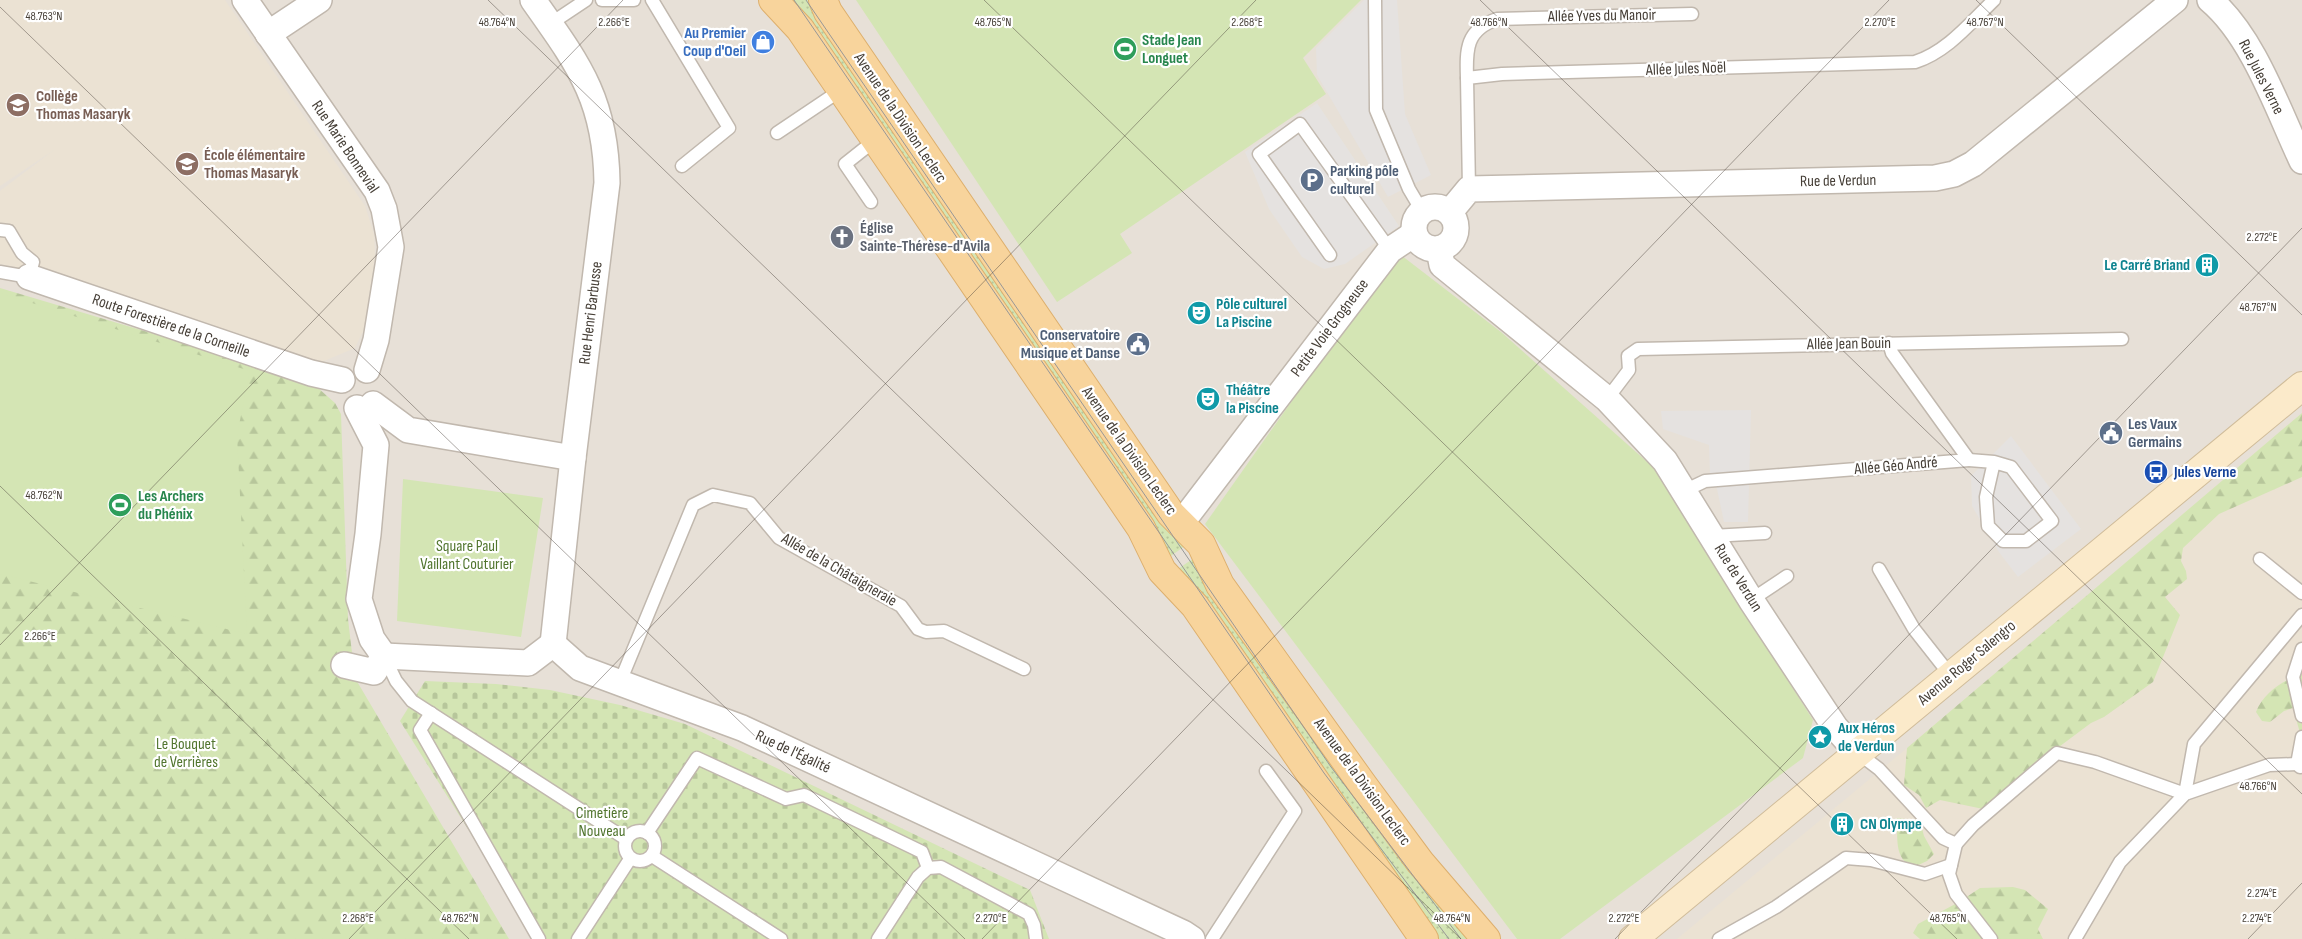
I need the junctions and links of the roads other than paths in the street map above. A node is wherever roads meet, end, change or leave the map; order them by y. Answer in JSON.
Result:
{"nodes":[{"id":1,"x":319,"y":0,"type":"edge"},
{"id":2,"x":533,"y":0,"type":"edge"},
{"id":3,"x":586,"y":0,"type":"edge"},
{"id":4,"x":634,"y":0,"type":"edge"},
{"id":5,"x":652,"y":0,"type":"edge"},
{"id":6,"x":773,"y":0,"type":"edge"},
{"id":7,"x":823,"y":0,"type":"edge"},
{"id":8,"x":1375,"y":0,"type":"edge"},
{"id":9,"x":1994,"y":0,"type":"edge"},
{"id":10,"x":2176,"y":0,"type":"edge"},
{"id":11,"x":2210,"y":0,"type":"edge"},
{"id":12,"x":610,"y":1,"type":"edge"},
{"id":13,"x":251,"y":2,"type":"edge"},
{"id":14,"x":1692,"y":14,"type":"dead end"},
{"id":15,"x":550,"y":24,"type":"junction"},
{"id":16,"x":268,"y":34,"type":"junction"},
{"id":17,"x":1467,"y":78,"type":"junction"},
{"id":18,"x":841,"y":90,"type":"junction"},
{"id":19,"x":776,"y":133,"type":"dead end"},
{"id":20,"x":874,"y":141,"type":"junction"},
{"id":21,"x":2302,"y":161,"type":"edge"},
{"id":22,"x":682,"y":166,"type":"dead end"},
{"id":23,"x":1469,"y":189,"type":"junction"},
{"id":24,"x":871,"y":202,"type":"dead end"},
{"id":25,"x":1422,"y":211,"type":"junction"},
{"id":26,"x":1450,"y":212,"type":"junction"},
{"id":27,"x":0,"y":230,"type":"edge"},
{"id":28,"x":1414,"y":234,"type":"junction"},
{"id":29,"x":1439,"y":249,"type":"junction"},
{"id":30,"x":1390,"y":250,"type":"junction"},
{"id":31,"x":1330,"y":255,"type":"dead end"},
{"id":32,"x":0,"y":272,"type":"edge"},
{"id":33,"x":29,"y":277,"type":"junction"},
{"id":34,"x":2122,"y":339,"type":"dead end"},
{"id":35,"x":1889,"y":343,"type":"junction"},
{"id":36,"x":367,"y":370,"type":"junction"},
{"id":37,"x":342,"y":380,"type":"junction"},
{"id":38,"x":2302,"y":386,"type":"edge"},
{"id":39,"x":1607,"y":399,"type":"junction"},
{"id":40,"x":365,"y":406,"type":"junction"},
{"id":41,"x":573,"y":458,"type":"junction"},
{"id":42,"x":1969,"y":460,"type":"junction"},
{"id":43,"x":1994,"y":462,"type":"junction"},
{"id":44,"x":1684,"y":492,"type":"junction"},
{"id":45,"x":1179,"y":522,"type":"junction"},
{"id":46,"x":1765,"y":534,"type":"dead end"},
{"id":47,"x":1712,"y":536,"type":"junction"},
{"id":48,"x":2260,"y":559,"type":"dead end"},
{"id":49,"x":1879,"y":570,"type":"dead end"},
{"id":50,"x":1787,"y":576,"type":"dead end"},
{"id":51,"x":2302,"y":593,"type":"edge"},
{"id":52,"x":1751,"y":600,"type":"junction"},
{"id":53,"x":2302,"y":615,"type":"edge"},
{"id":54,"x":553,"y":644,"type":"junction"},
{"id":55,"x":2302,"y":649,"type":"edge"},
{"id":56,"x":384,"y":656,"type":"junction"},
{"id":57,"x":344,"y":665,"type":"dead end"},
{"id":58,"x":1024,"y":669,"type":"dead end"},
{"id":59,"x":1951,"y":676,"type":"junction"},
{"id":60,"x":620,"y":682,"type":"junction"},
{"id":61,"x":432,"y":713,"type":"junction"},
{"id":62,"x":2302,"y":716,"type":"edge"},
{"id":63,"x":2302,"y":737,"type":"edge"},
{"id":64,"x":1858,"y":753,"type":"junction"},
{"id":65,"x":2300,"y":765,"type":"edge"},
{"id":66,"x":1266,"y":771,"type":"dead end"},
{"id":67,"x":2185,"y":794,"type":"junction"},
{"id":68,"x":647,"y":833,"type":"junction"},
{"id":69,"x":626,"y":839,"type":"junction"},
{"id":70,"x":1956,"y":844,"type":"junction"},
{"id":71,"x":652,"y":856,"type":"junction"},
{"id":72,"x":630,"y":859,"type":"junction"},
{"id":73,"x":1951,"y":865,"type":"junction"},
{"id":74,"x":928,"y":868,"type":"junction"},
{"id":75,"x":538,"y":939,"type":"edge"},
{"id":76,"x":578,"y":939,"type":"edge"},
{"id":77,"x":781,"y":939,"type":"edge"},
{"id":78,"x":878,"y":939,"type":"edge"},
{"id":79,"x":1036,"y":939,"type":"edge"},
{"id":80,"x":1192,"y":939,"type":"edge"},
{"id":81,"x":1212,"y":939,"type":"edge"},
{"id":82,"x":1424,"y":939,"type":"edge"},
{"id":83,"x":1486,"y":939,"type":"edge"},
{"id":84,"x":1633,"y":939,"type":"edge"},
{"id":85,"x":1720,"y":939,"type":"edge"},
{"id":86,"x":1991,"y":939,"type":"edge"},
{"id":87,"x":2074,"y":939,"type":"edge"}],
"edges":[{"from":1,"to":16,"type":"street"},
{"from":2,"to":15,"type":"street","name":"Rue Henri Barbusse"},
{"from":3,"to":15,"type":"lane"},
{"from":4,"to":12,"type":"lane"},
{"from":5,"to":22,"type":"lane"},
{"from":6,"to":18,"type":"main road","name":"Avenue de la Division Leclerc"},
{"from":7,"to":45,"type":"main road","name":"Avenue de la Division Leclerc"},
{"from":8,"to":25,"type":"lane"},
{"from":9,"to":17,"type":"lane","name":"Allée Jules Noël"},
{"from":10,"to":23,"type":"street","name":"Rue de Verdun"},
{"from":11,"to":21,"type":"street","name":"Rue Jules Verne"},
{"from":13,"to":16,"type":"street","name":"Rue Marie Bonnevial"},
{"from":14,"to":17,"type":"lane","name":"Allée Yves du Manoir"},
{"from":15,"to":41,"type":"street","name":"Rue Henri Barbusse"},
{"from":16,"to":36,"type":"street","name":"Rue Marie Bonnevial"},
{"from":17,"to":23,"type":"lane"},
{"from":18,"to":19,"type":"lane"},
{"from":18,"to":20,"type":"main road","name":"Avenue de la Division Leclerc"},
{"from":20,"to":24,"type":"lane"},
{"from":20,"to":82,"type":"main road","name":"Avenue de la Division Leclerc"},
{"from":23,"to":26,"type":"street"},
{"from":25,"to":26,"type":"street"},
{"from":25,"to":28,"type":"street"},
{"from":26,"to":29,"type":"street"},
{"from":27,"to":33,"type":"lane"},
{"from":28,"to":29,"type":"street"},
{"from":28,"to":30,"type":"street","name":"Petite Voie Grogneuse"},
{"from":29,"to":39,"type":"street","name":"Rue de Verdun"},
{"from":30,"to":31,"type":"lane"},
{"from":30,"to":45,"type":"street","name":"Petite Voie Grogneuse"},
{"from":32,"to":33,"type":"lane","name":"Route Forestière de la Corneille"},
{"from":33,"to":37,"type":"street","name":"Route Forestière de la Corneille"},
{"from":34,"to":35,"type":"lane","name":"Allée Jean Bouin"},
{"from":35,"to":39,"type":"lane","name":"Allée Jean Bouin"},
{"from":35,"to":42,"type":"lane","name":"Allée Géo André"},
{"from":36,"to":37,"type":"street"},
{"from":36,"to":40,"type":"street"},
{"from":37,"to":40,"type":"street"},
{"from":38,"to":59,"type":"main road","name":"Avenue Roger Salengro"},
{"from":39,"to":44,"type":"street","name":"Rue de Verdun"},
{"from":40,"to":41,"type":"street"},
{"from":40,"to":56,"type":"street"},
{"from":41,"to":54,"type":"street","name":"Rue Henri Barbusse"},
{"from":42,"to":43,"type":"lane"},
{"from":42,"to":44,"type":"lane","name":"Allée Géo André"},
{"from":43,"to":43,"type":"lane"},
{"from":44,"to":47,"type":"street","name":"Rue de Verdun"},
{"from":45,"to":83,"type":"main road","name":"Avenue de la Division Leclerc"},
{"from":46,"to":47,"type":"lane"},
{"from":47,"to":52,"type":"street","name":"Rue de Verdun"},
{"from":48,"to":51,"type":"lane"},
{"from":49,"to":59,"type":"lane"},
{"from":50,"to":52,"type":"lane"},
{"from":52,"to":64,"type":"street","name":"Rue de Verdun"},
{"from":53,"to":67,"type":"lane"},
{"from":54,"to":56,"type":"street"},
{"from":54,"to":60,"type":"street","name":"Rue de l'Égalité"},
{"from":55,"to":62,"type":"lane"},
{"from":56,"to":57,"type":"street"},
{"from":56,"to":61,"type":"lane"},
{"from":58,"to":60,"type":"lane","name":"Allée de la Châtaigneraie"},
{"from":59,"to":64,"type":"main road","name":"Avenue Roger Salengro"},
{"from":60,"to":80,"type":"street","name":"Rue de l'Égalité"},
{"from":61,"to":69,"type":"lane"},
{"from":61,"to":75,"type":"lane"},
{"from":63,"to":65,"type":"lane"},
{"from":64,"to":70,"type":"lane"},
{"from":64,"to":84,"type":"main road","name":"Avenue Roger Salengro"},
{"from":65,"to":67,"type":"lane"},
{"from":66,"to":81,"type":"lane"},
{"from":67,"to":70,"type":"lane"},
{"from":67,"to":87,"type":"lane"},
{"from":68,"to":69,"type":"lane"},
{"from":68,"to":71,"type":"lane"},
{"from":68,"to":74,"type":"lane"},
{"from":69,"to":72,"type":"lane"},
{"from":70,"to":73,"type":"lane"},
{"from":71,"to":72,"type":"lane"},
{"from":71,"to":77,"type":"lane"},
{"from":72,"to":76,"type":"lane"},
{"from":73,"to":85,"type":"lane"},
{"from":73,"to":86,"type":"lane"},
{"from":74,"to":78,"type":"lane"},
{"from":74,"to":79,"type":"lane"}]}
